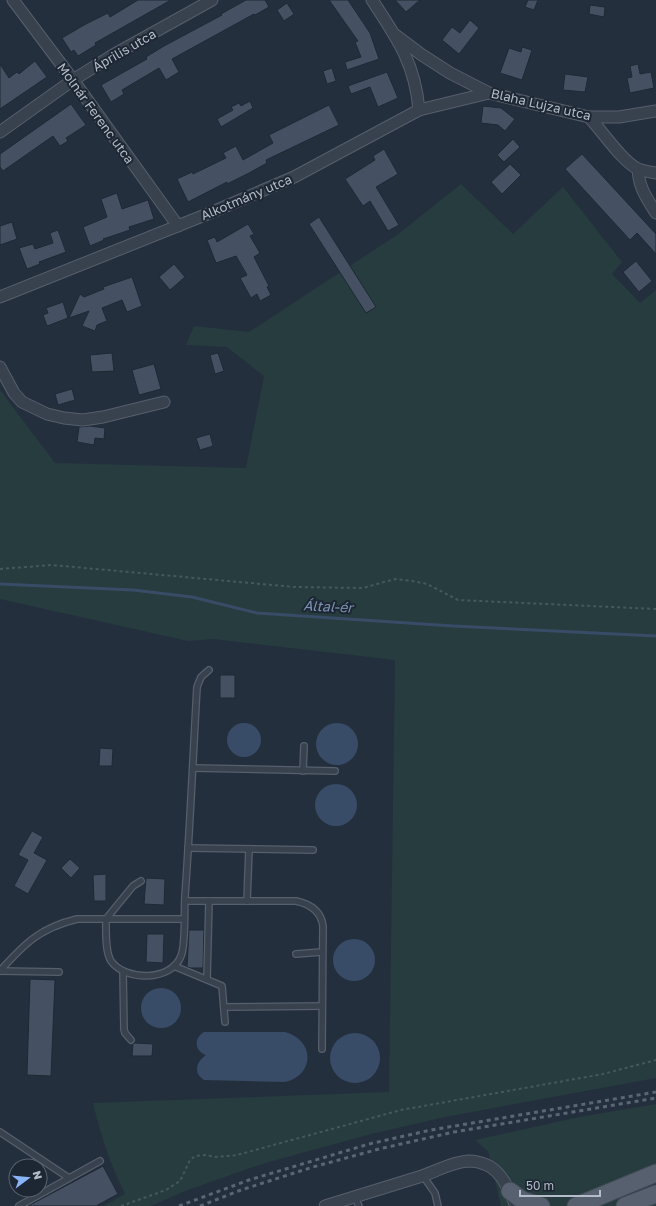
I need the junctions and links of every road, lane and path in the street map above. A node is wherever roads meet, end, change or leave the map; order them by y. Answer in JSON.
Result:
{"nodes":[{"id":1,"x":13,"y":0,"type":"edge"},
{"id":2,"x":212,"y":0,"type":"edge"},
{"id":3,"x":372,"y":0,"type":"edge"},
{"id":4,"x":394,"y":34,"type":"junction"},
{"id":5,"x":73,"y":80,"type":"junction"},
{"id":6,"x":490,"y":93,"type":"junction"},
{"id":7,"x":419,"y":110,"type":"junction"},
{"id":8,"x":656,"y":111,"type":"edge"},
{"id":9,"x":589,"y":117,"type":"junction"},
{"id":10,"x":0,"y":132,"type":"edge"},
{"id":11,"x":638,"y":169,"type":"junction"},
{"id":12,"x":656,"y":173,"type":"edge"},
{"id":13,"x":656,"y":213,"type":"edge"},
{"id":14,"x":178,"y":226,"type":"junction"},
{"id":15,"x":0,"y":297,"type":"edge"},
{"id":16,"x":0,"y":367,"type":"edge"},
{"id":17,"x":164,"y":402,"type":"dead end"},
{"id":18,"x":0,"y":569,"type":"edge"},
{"id":19,"x":656,"y":609,"type":"edge"},
{"id":20,"x":209,"y":670,"type":"dead end"},
{"id":21,"x":304,"y":746,"type":"dead end"},
{"id":22,"x":193,"y":768,"type":"junction"},
{"id":23,"x":303,"y":770,"type":"junction"},
{"id":24,"x":335,"y":771,"type":"dead end"},
{"id":25,"x":188,"y":848,"type":"junction"},
{"id":26,"x":249,"y":849,"type":"junction"},
{"id":27,"x":313,"y":850,"type":"dead end"},
{"id":28,"x":140,"y":881,"type":"dead end"},
{"id":29,"x":185,"y":901,"type":"junction"},
{"id":30,"x":209,"y":901,"type":"junction"},
{"id":31,"x":247,"y":901,"type":"junction"},
{"id":32,"x":106,"y":919,"type":"junction"},
{"id":33,"x":184,"y":919,"type":"junction"},
{"id":34,"x":322,"y":952,"type":"junction"},
{"id":35,"x":296,"y":954,"type":"dead end"},
{"id":36,"x":174,"y":966,"type":"junction"},
{"id":37,"x":123,"y":970,"type":"junction"},
{"id":38,"x":0,"y":971,"type":"edge"},
{"id":39,"x":58,"y":972,"type":"dead end"},
{"id":40,"x":208,"y":980,"type":"junction"},
{"id":41,"x":322,"y":1006,"type":"junction"},
{"id":42,"x":224,"y":1007,"type":"junction"},
{"id":43,"x":225,"y":1022,"type":"dead end"},
{"id":44,"x":132,"y":1040,"type":"dead end"},
{"id":45,"x":322,"y":1049,"type":"dead end"},
{"id":46,"x":656,"y":1060,"type":"edge"},
{"id":47,"x":0,"y":1132,"type":"edge"},
{"id":48,"x":100,"y":1161,"type":"dead end"},
{"id":49,"x":656,"y":1173,"type":"edge"},
{"id":50,"x":423,"y":1176,"type":"junction"},
{"id":51,"x":69,"y":1178,"type":"junction"},
{"id":52,"x":513,"y":1199,"type":"edge"},
{"id":53,"x":652,"y":1199,"type":"edge"},
{"id":54,"x":357,"y":1202,"type":"edge"},
{"id":55,"x":19,"y":1206,"type":"edge"},
{"id":56,"x":121,"y":1206,"type":"edge"},
{"id":57,"x":325,"y":1206,"type":"edge"},
{"id":58,"x":438,"y":1206,"type":"edge"},
{"id":59,"x":541,"y":1206,"type":"edge"},
{"id":60,"x":575,"y":1206,"type":"edge"},
{"id":61,"x":625,"y":1206,"type":"edge"},
{"id":62,"x":642,"y":1206,"type":"edge"}],
"edges":[{"from":1,"to":5,"type":"street","name":"Molnár Ferenc utca"},
{"from":2,"to":5,"type":"street","name":"Április utca"},
{"from":3,"to":4,"type":"street","name":"Blaha Lujza utca"},
{"from":4,"to":6,"type":"street","name":"Blaha Lujza utca"},
{"from":4,"to":7,"type":"street","name":"Blaha Lujza utca"},
{"from":5,"to":10,"type":"street","name":"Április utca"},
{"from":5,"to":14,"type":"street","name":"Molnár Ferenc utca"},
{"from":6,"to":7,"type":"street","name":"Alkotmány utca"},
{"from":6,"to":9,"type":"street","name":"Blaha Lujza utca"},
{"from":7,"to":14,"type":"street","name":"Alkotmány utca"},
{"from":8,"to":9,"type":"street","name":"Blaha Lujza utca"},
{"from":9,"to":11,"type":"street"},
{"from":11,"to":12,"type":"street"},
{"from":11,"to":13,"type":"street"},
{"from":14,"to":15,"type":"street","name":"Alkotmány utca"},
{"from":16,"to":17,"type":"street"},
{"from":18,"to":19,"type":"path"},
{"from":20,"to":22,"type":"lane"},
{"from":21,"to":23,"type":"lane"},
{"from":22,"to":23,"type":"lane"},
{"from":22,"to":25,"type":"lane"},
{"from":23,"to":24,"type":"lane"},
{"from":25,"to":26,"type":"lane"},
{"from":25,"to":29,"type":"lane"},
{"from":26,"to":27,"type":"lane"},
{"from":26,"to":31,"type":"lane"},
{"from":28,"to":32,"type":"lane"},
{"from":29,"to":30,"type":"lane"},
{"from":29,"to":33,"type":"lane"},
{"from":30,"to":31,"type":"lane"},
{"from":30,"to":40,"type":"lane"},
{"from":31,"to":34,"type":"lane"},
{"from":32,"to":33,"type":"lane"},
{"from":32,"to":37,"type":"lane"},
{"from":32,"to":38,"type":"lane"},
{"from":33,"to":36,"type":"lane"},
{"from":34,"to":35,"type":"lane"},
{"from":34,"to":41,"type":"lane"},
{"from":36,"to":37,"type":"lane"},
{"from":36,"to":40,"type":"lane"},
{"from":37,"to":44,"type":"lane"},
{"from":38,"to":39,"type":"lane"},
{"from":40,"to":42,"type":"lane"},
{"from":41,"to":42,"type":"lane"},
{"from":41,"to":45,"type":"lane"},
{"from":42,"to":43,"type":"lane"},
{"from":46,"to":56,"type":"path"},
{"from":47,"to":51,"type":"lane"},
{"from":48,"to":51,"type":"lane"},
{"from":49,"to":60,"type":"main road"},
{"from":50,"to":52,"type":"street"},
{"from":50,"to":54,"type":"street"},
{"from":50,"to":58,"type":"lane"},
{"from":51,"to":55,"type":"lane"},
{"from":52,"to":59,"type":"main road"},
{"from":53,"to":61,"type":"main road"},
{"from":53,"to":62,"type":"lane"},
{"from":54,"to":57,"type":"street"}]}
